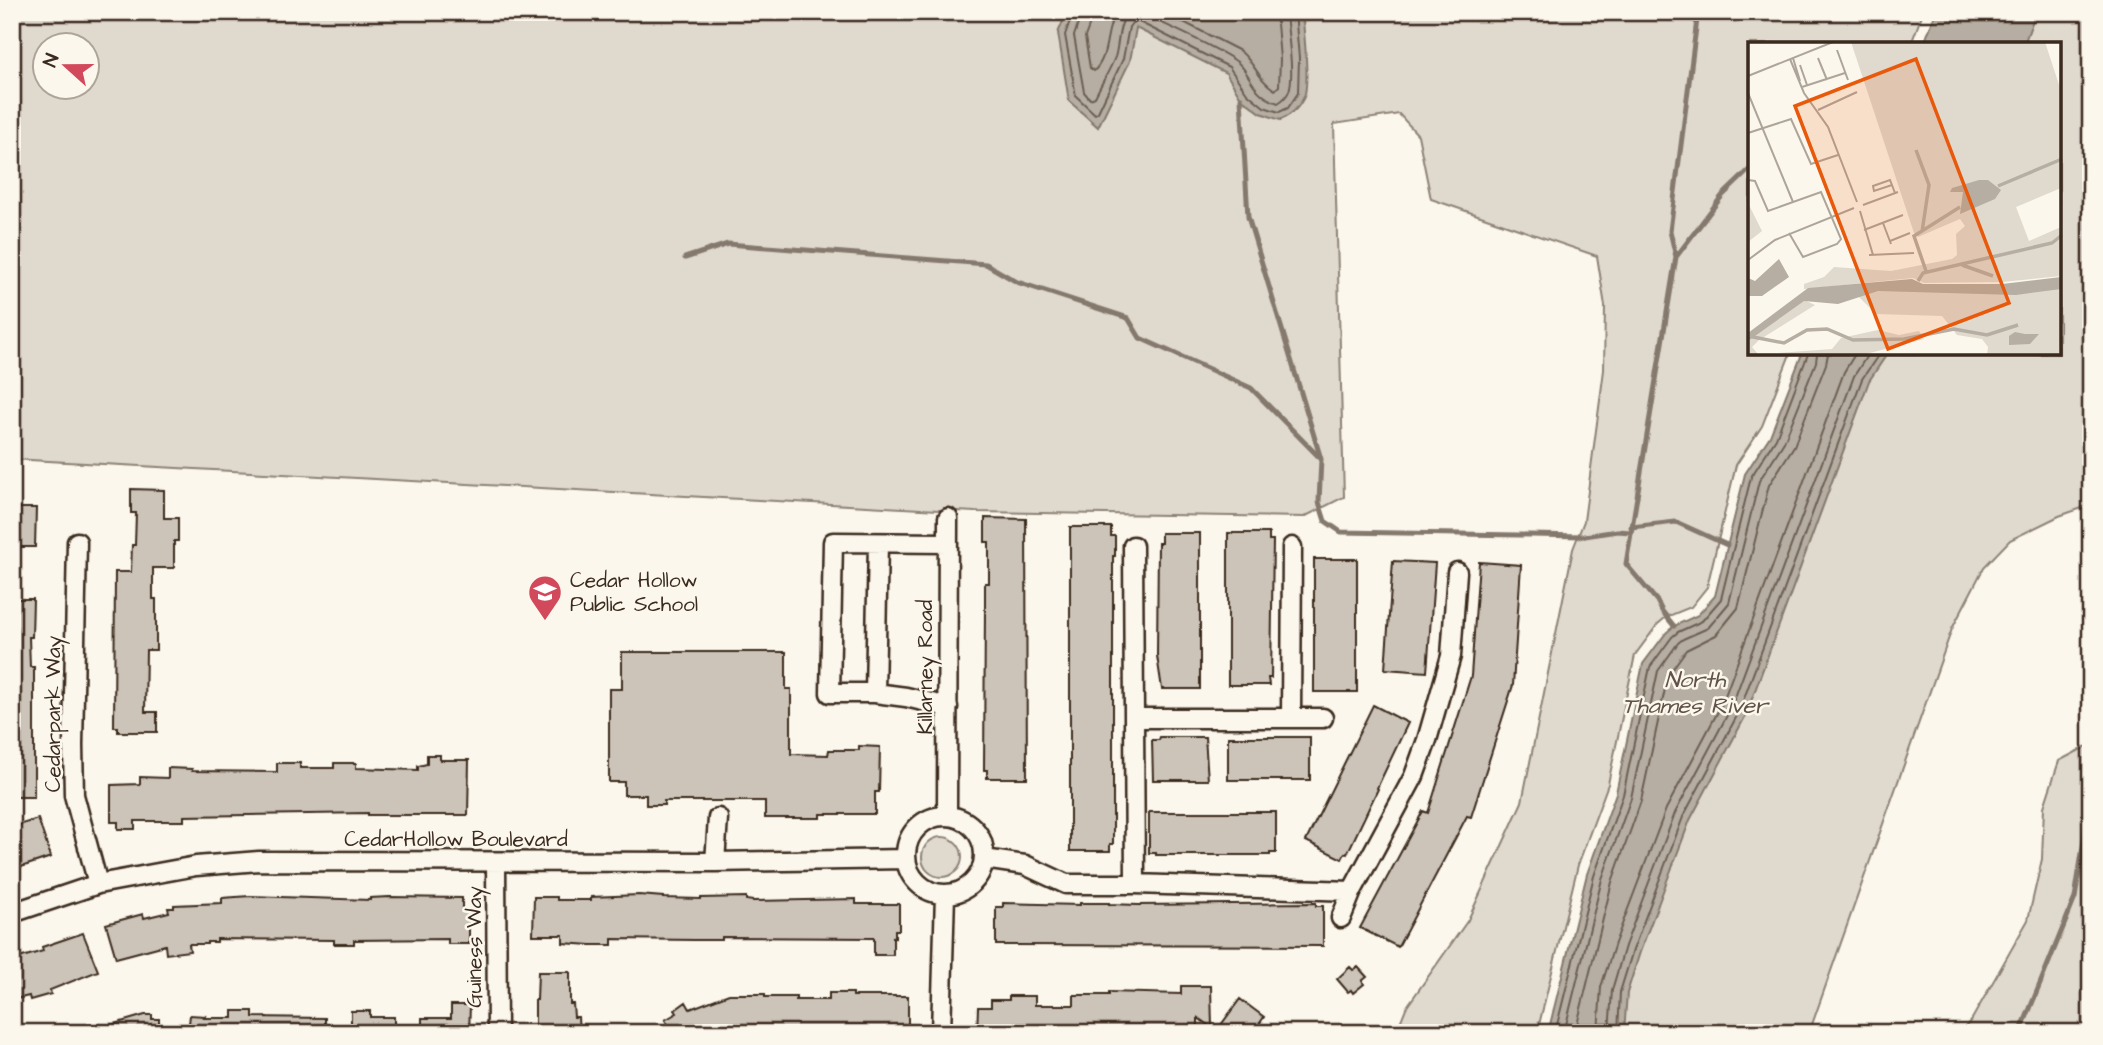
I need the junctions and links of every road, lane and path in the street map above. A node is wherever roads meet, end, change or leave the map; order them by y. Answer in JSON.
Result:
{"nodes":[{"id":1,"x":948,"y":517,"type":"dead end"},
{"id":2,"x":77,"y":542,"type":"dead end"},
{"id":3,"x":948,"y":542,"type":"junction"},
{"id":4,"x":878,"y":543,"type":"junction"},
{"id":5,"x":1133,"y":546,"type":"dead end"},
{"id":6,"x":1292,"y":547,"type":"dead end"},
{"id":7,"x":1457,"y":572,"type":"dead end"},
{"id":8,"x":875,"y":693,"type":"junction"},
{"id":9,"x":947,"y":707,"type":"junction"},
{"id":10,"x":1134,"y":718,"type":"junction"},
{"id":11,"x":1291,"y":718,"type":"junction"},
{"id":12,"x":1323,"y":718,"type":"dead end"},
{"id":13,"x":947,"y":817,"type":"junction"},
{"id":14,"x":718,"y":818,"type":"dead end"},
{"id":15,"x":906,"y":859,"type":"junction"},
{"id":16,"x":984,"y":859,"type":"junction"},
{"id":17,"x":496,"y":862,"type":"junction"},
{"id":18,"x":715,"y":862,"type":"junction"},
{"id":19,"x":98,"y":884,"type":"junction"},
{"id":20,"x":1135,"y":884,"type":"junction"},
{"id":21,"x":1352,"y":891,"type":"junction"},
{"id":22,"x":945,"y":894,"type":"junction"},
{"id":23,"x":12,"y":913,"type":"edge"},
{"id":24,"x":1341,"y":918,"type":"dead end"},
{"id":25,"x":497,"y":1033,"type":"edge"},
{"id":26,"x":941,"y":1033,"type":"edge"}],
"edges":[{"from":1,"to":3,"type":"street","name":"Killarney Road"},
{"from":2,"to":19,"type":"street","name":"Cedarpark Way"},
{"from":3,"to":4,"type":"street"},
{"from":3,"to":9,"type":"street","name":"Killarney Road"},
{"from":4,"to":8,"type":"street"},
{"from":4,"to":8,"type":"street"},
{"from":5,"to":10,"type":"street"},
{"from":6,"to":11,"type":"street"},
{"from":7,"to":21,"type":"street"},
{"from":8,"to":9,"type":"street"},
{"from":9,"to":13,"type":"street","name":"Killarney Road"},
{"from":10,"to":11,"type":"street"},
{"from":10,"to":20,"type":"street"},
{"from":11,"to":12,"type":"street"},
{"from":13,"to":15,"type":"street"},
{"from":13,"to":16,"type":"street"},
{"from":14,"to":18,"type":"street"},
{"from":15,"to":18,"type":"street","name":"CedarHollow Boulevard"},
{"from":15,"to":22,"type":"street"},
{"from":16,"to":20,"type":"street"},
{"from":16,"to":22,"type":"street"},
{"from":17,"to":18,"type":"street","name":"CedarHollow Boulevard"},
{"from":17,"to":19,"type":"street","name":"CedarHollow Boulevard"},
{"from":17,"to":25,"type":"street","name":"Guiness Way"},
{"from":19,"to":23,"type":"street","name":"CedarHollow Boulevard"},
{"from":20,"to":21,"type":"street"},
{"from":21,"to":24,"type":"street"},
{"from":22,"to":26,"type":"street"}]}
